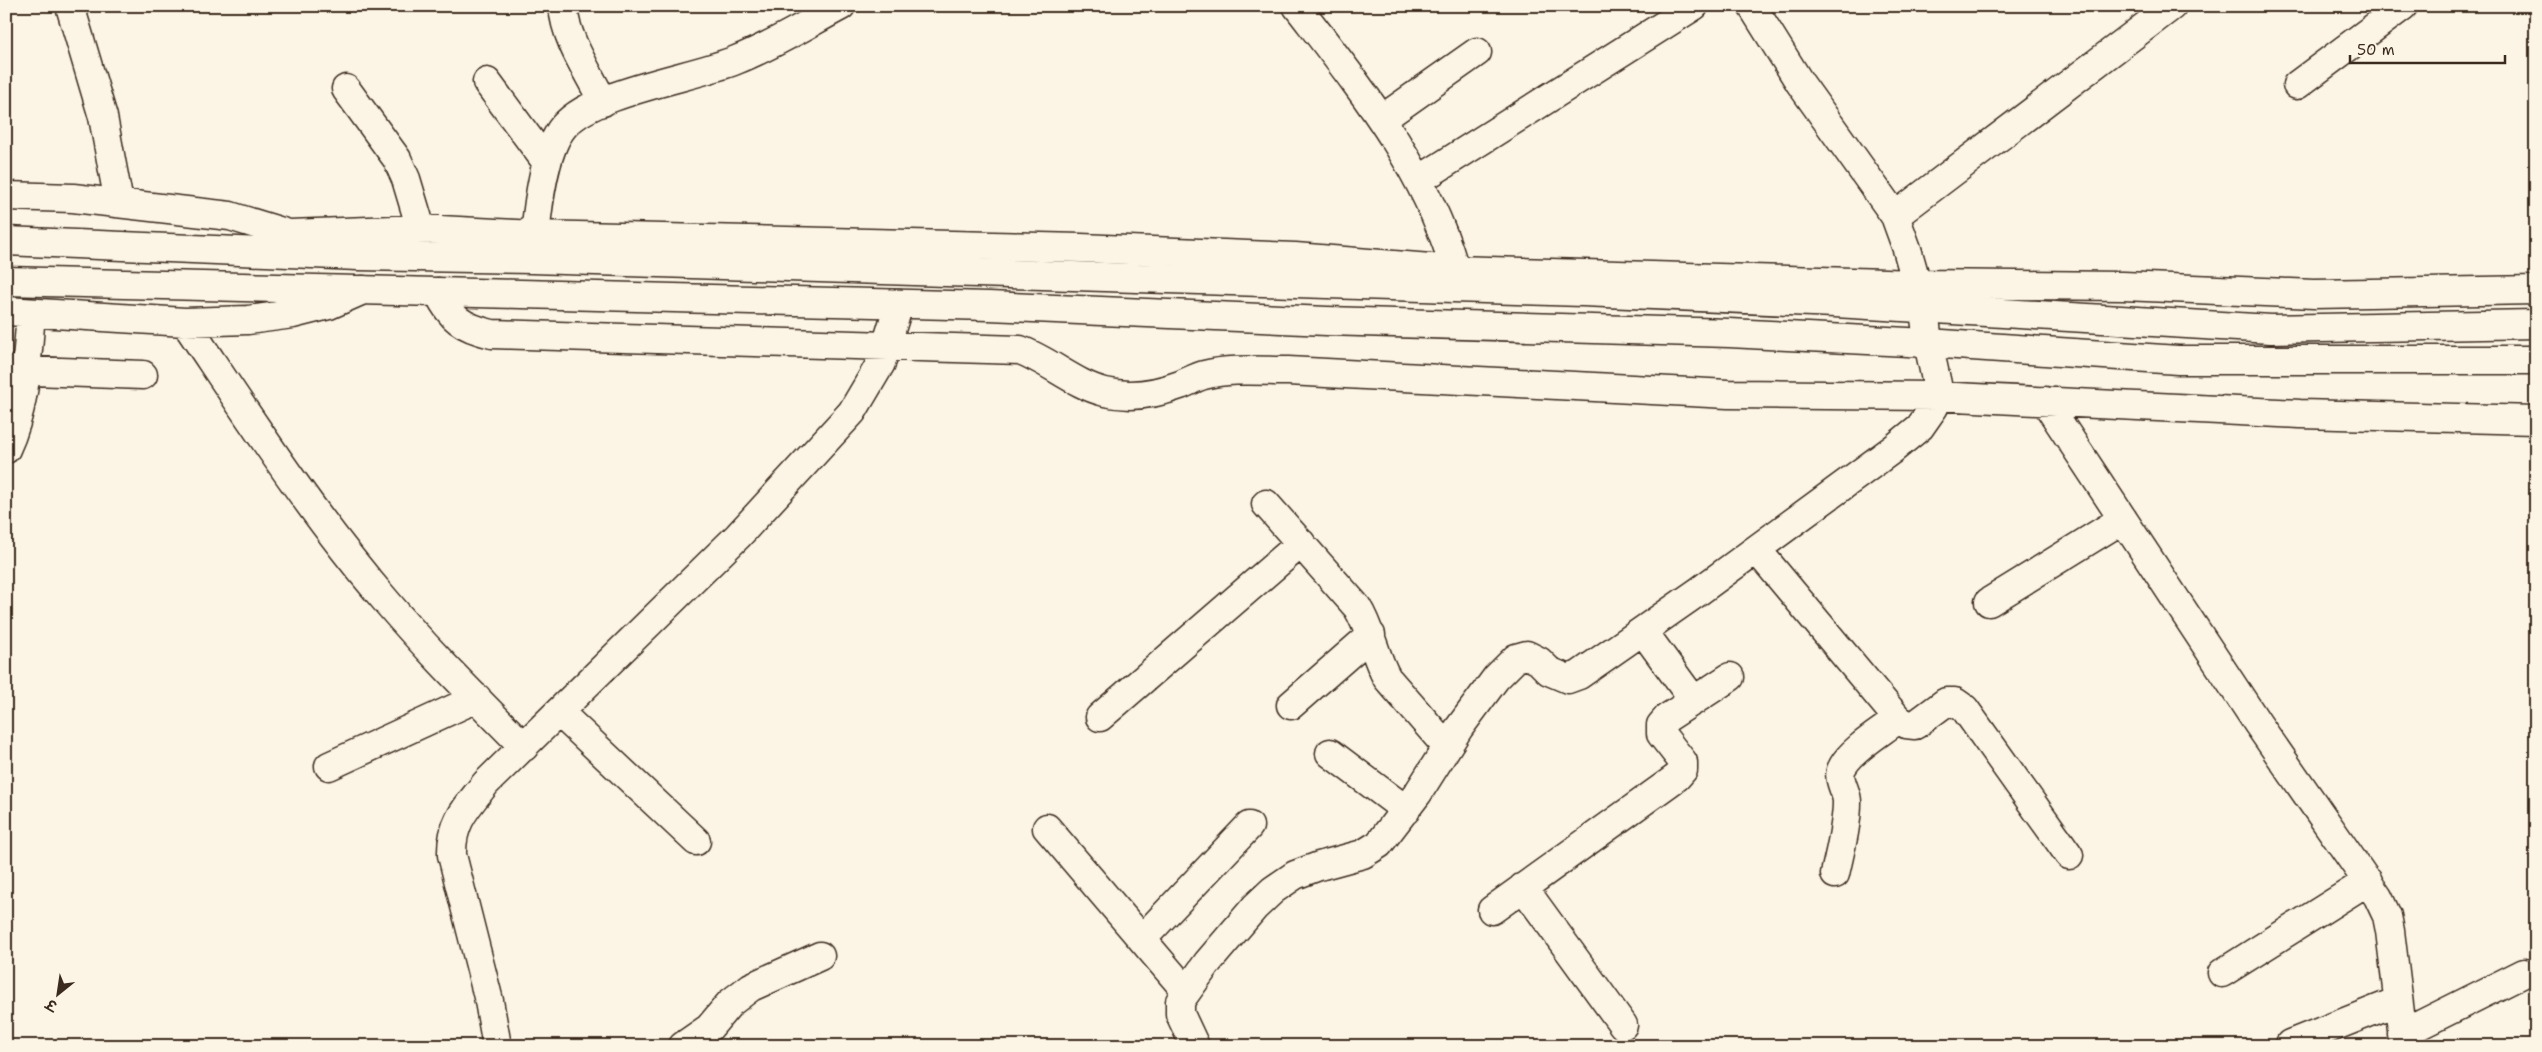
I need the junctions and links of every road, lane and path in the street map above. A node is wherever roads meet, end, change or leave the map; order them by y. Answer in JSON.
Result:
{"nodes":[{"id":1,"x":70,"y":6,"type":"edge"},
{"id":2,"x":563,"y":6,"type":"edge"},
{"id":3,"x":841,"y":6,"type":"edge"},
{"id":4,"x":1297,"y":6,"type":"edge"},
{"id":5,"x":1694,"y":6,"type":"edge"},
{"id":6,"x":1752,"y":6,"type":"edge"},
{"id":7,"x":2172,"y":6,"type":"edge"},
{"id":8,"x":2402,"y":6,"type":"edge"},
{"id":9,"x":1477,"y":52,"type":"dead end"},
{"id":10,"x":488,"y":82,"type":"dead end"},
{"id":11,"x":2297,"y":85,"type":"dead end"},
{"id":12,"x":346,"y":89,"type":"dead end"},
{"id":13,"x":603,"y":102,"type":"junction"},
{"id":14,"x":1382,"y":119,"type":"junction"},
{"id":15,"x":548,"y":163,"type":"junction"},
{"id":16,"x":1419,"y":180,"type":"junction"},
{"id":17,"x":6,"y":196,"type":"edge"},
{"id":18,"x":119,"y":203,"type":"junction"},
{"id":19,"x":1895,"y":216,"type":"junction"},
{"id":20,"x":421,"y":229,"type":"junction"},
{"id":21,"x":290,"y":234,"type":"junction"},
{"id":22,"x":534,"y":235,"type":"junction"},
{"id":23,"x":6,"y":241,"type":"edge"},
{"id":24,"x":358,"y":256,"type":"junction"},
{"id":25,"x":1455,"y":270,"type":"junction"},
{"id":26,"x":6,"y":280,"type":"edge"},
{"id":27,"x":363,"y":290,"type":"junction"},
{"id":28,"x":2536,"y":290,"type":"edge"},
{"id":29,"x":438,"y":292,"type":"junction"},
{"id":30,"x":1921,"y":296,"type":"junction"},
{"id":31,"x":899,"y":304,"type":"junction"},
{"id":32,"x":19,"y":312,"type":"edge"},
{"id":33,"x":185,"y":322,"type":"junction"},
{"id":34,"x":2536,"y":324,"type":"edge"},
{"id":35,"x":1928,"y":343,"type":"junction"},
{"id":36,"x":886,"y":346,"type":"junction"},
{"id":37,"x":2536,"y":360,"type":"edge"},
{"id":38,"x":16,"y":371,"type":"edge"},
{"id":39,"x":143,"y":375,"type":"dead end"},
{"id":40,"x":1936,"y":396,"type":"junction"},
{"id":41,"x":2046,"y":401,"type":"junction"},
{"id":42,"x":2536,"y":420,"type":"edge"},
{"id":43,"x":6,"y":448,"type":"edge"},
{"id":44,"x":1266,"y":504,"type":"dead end"},
{"id":45,"x":2123,"y":519,"type":"junction"},
{"id":46,"x":1301,"y":543,"type":"junction"},
{"id":47,"x":1757,"y":550,"type":"junction"},
{"id":48,"x":1989,"y":602,"type":"dead end"},
{"id":49,"x":1643,"y":631,"type":"junction"},
{"id":50,"x":1372,"y":635,"type":"junction"},
{"id":51,"x":1730,"y":677,"type":"dead end"},
{"id":52,"x":477,"y":698,"type":"junction"},
{"id":53,"x":1694,"y":701,"type":"junction"},
{"id":54,"x":1291,"y":705,"type":"dead end"},
{"id":55,"x":559,"y":712,"type":"junction"},
{"id":56,"x":1100,"y":717,"type":"dead end"},
{"id":57,"x":1898,"y":719,"type":"junction"},
{"id":58,"x":524,"y":747,"type":"junction"},
{"id":59,"x":1447,"y":747,"type":"junction"},
{"id":60,"x":1330,"y":753,"type":"dead end"},
{"id":61,"x":330,"y":766,"type":"dead end"},
{"id":62,"x":1406,"y":810,"type":"junction"},
{"id":63,"x":1249,"y":826,"type":"dead end"},
{"id":64,"x":1047,"y":828,"type":"dead end"},
{"id":65,"x":696,"y":841,"type":"dead end"},
{"id":66,"x":2069,"y":855,"type":"dead end"},
{"id":67,"x":1835,"y":874,"type":"dead end"},
{"id":68,"x":2368,"y":881,"type":"junction"},
{"id":69,"x":1523,"y":887,"type":"junction"},
{"id":70,"x":1492,"y":910,"type":"dead end"},
{"id":71,"x":1142,"y":939,"type":"junction"},
{"id":72,"x":820,"y":956,"type":"dead end"},
{"id":73,"x":2222,"y":973,"type":"dead end"},
{"id":74,"x":2524,"y":973,"type":"dead end"},
{"id":75,"x":1186,"y":991,"type":"junction"},
{"id":76,"x":2398,"y":1001,"type":"junction"},
{"id":77,"x":1623,"y":1025,"type":"dead end"},
{"id":78,"x":2403,"y":1040,"type":"edge"},
{"id":79,"x":2290,"y":1044,"type":"dead end"},
{"id":80,"x":497,"y":1046,"type":"edge"},
{"id":81,"x":683,"y":1046,"type":"edge"},
{"id":82,"x":1194,"y":1046,"type":"edge"}],
"edges":[{"from":1,"to":18,"type":"main road"},
{"from":2,"to":13,"type":"main road"},
{"from":3,"to":13,"type":"main road"},
{"from":4,"to":14,"type":"main road"},
{"from":5,"to":16,"type":"main road"},
{"from":6,"to":19,"type":"main road"},
{"from":7,"to":19,"type":"main road"},
{"from":8,"to":11,"type":"main road"},
{"from":9,"to":14,"type":"main road"},
{"from":10,"to":15,"type":"main road"},
{"from":12,"to":20,"type":"main road"},
{"from":13,"to":15,"type":"main road"},
{"from":14,"to":16,"type":"main road"},
{"from":15,"to":22,"type":"main road"},
{"from":16,"to":25,"type":"main road"},
{"from":17,"to":18,"type":"main road"},
{"from":18,"to":21,"type":"main road"},
{"from":19,"to":30,"type":"main road"},
{"from":20,"to":21,"type":"main road"},
{"from":20,"to":22,"type":"main road"},
{"from":21,"to":24,"type":"main road"},
{"from":22,"to":25,"type":"main road"},
{"from":23,"to":24,"type":"main road"},
{"from":24,"to":30,"type":"main road"},
{"from":25,"to":30,"type":"main road"},
{"from":26,"to":27,"type":"main road"},
{"from":27,"to":29,"type":"main road"},
{"from":27,"to":33,"type":"main road"},
{"from":28,"to":30,"type":"main road"},
{"from":29,"to":31,"type":"main road"},
{"from":29,"to":36,"type":"main road"},
{"from":30,"to":34,"type":"main road"},
{"from":30,"to":35,"type":"main road"},
{"from":31,"to":35,"type":"main road"},
{"from":31,"to":36,"type":"main road"},
{"from":32,"to":33,"type":"main road"},
{"from":32,"to":38,"type":"main road"},
{"from":33,"to":52,"type":"main road"},
{"from":35,"to":37,"type":"main road"},
{"from":35,"to":40,"type":"main road"},
{"from":36,"to":40,"type":"main road"},
{"from":36,"to":55,"type":"main road"},
{"from":38,"to":39,"type":"main road"},
{"from":38,"to":43,"type":"main road"},
{"from":40,"to":41,"type":"main road"},
{"from":40,"to":47,"type":"main road"},
{"from":41,"to":42,"type":"main road"},
{"from":41,"to":45,"type":"main road"},
{"from":44,"to":46,"type":"main road"},
{"from":45,"to":48,"type":"main road"},
{"from":45,"to":68,"type":"main road"},
{"from":46,"to":50,"type":"main road"},
{"from":46,"to":56,"type":"main road"},
{"from":47,"to":49,"type":"main road"},
{"from":47,"to":57,"type":"main road"},
{"from":49,"to":53,"type":"main road"},
{"from":49,"to":59,"type":"main road"},
{"from":50,"to":54,"type":"main road"},
{"from":50,"to":59,"type":"main road"},
{"from":51,"to":53,"type":"main road"},
{"from":52,"to":58,"type":"main road"},
{"from":52,"to":61,"type":"main road"},
{"from":53,"to":69,"type":"main road"},
{"from":55,"to":58,"type":"main road"},
{"from":55,"to":65,"type":"main road"},
{"from":57,"to":66,"type":"main road"},
{"from":57,"to":67,"type":"main road"},
{"from":58,"to":80,"type":"main road"},
{"from":59,"to":62,"type":"main road"},
{"from":60,"to":62,"type":"main road"},
{"from":62,"to":75,"type":"main road"},
{"from":63,"to":71,"type":"main road"},
{"from":64,"to":71,"type":"main road"},
{"from":68,"to":73,"type":"main road"},
{"from":68,"to":76,"type":"main road"},
{"from":69,"to":70,"type":"main road"},
{"from":69,"to":77,"type":"main road"},
{"from":71,"to":75,"type":"main road"},
{"from":72,"to":81,"type":"main road"},
{"from":74,"to":78,"type":"main road"},
{"from":75,"to":82,"type":"main road"},
{"from":76,"to":78,"type":"main road"},
{"from":76,"to":79,"type":"main road"}]}
